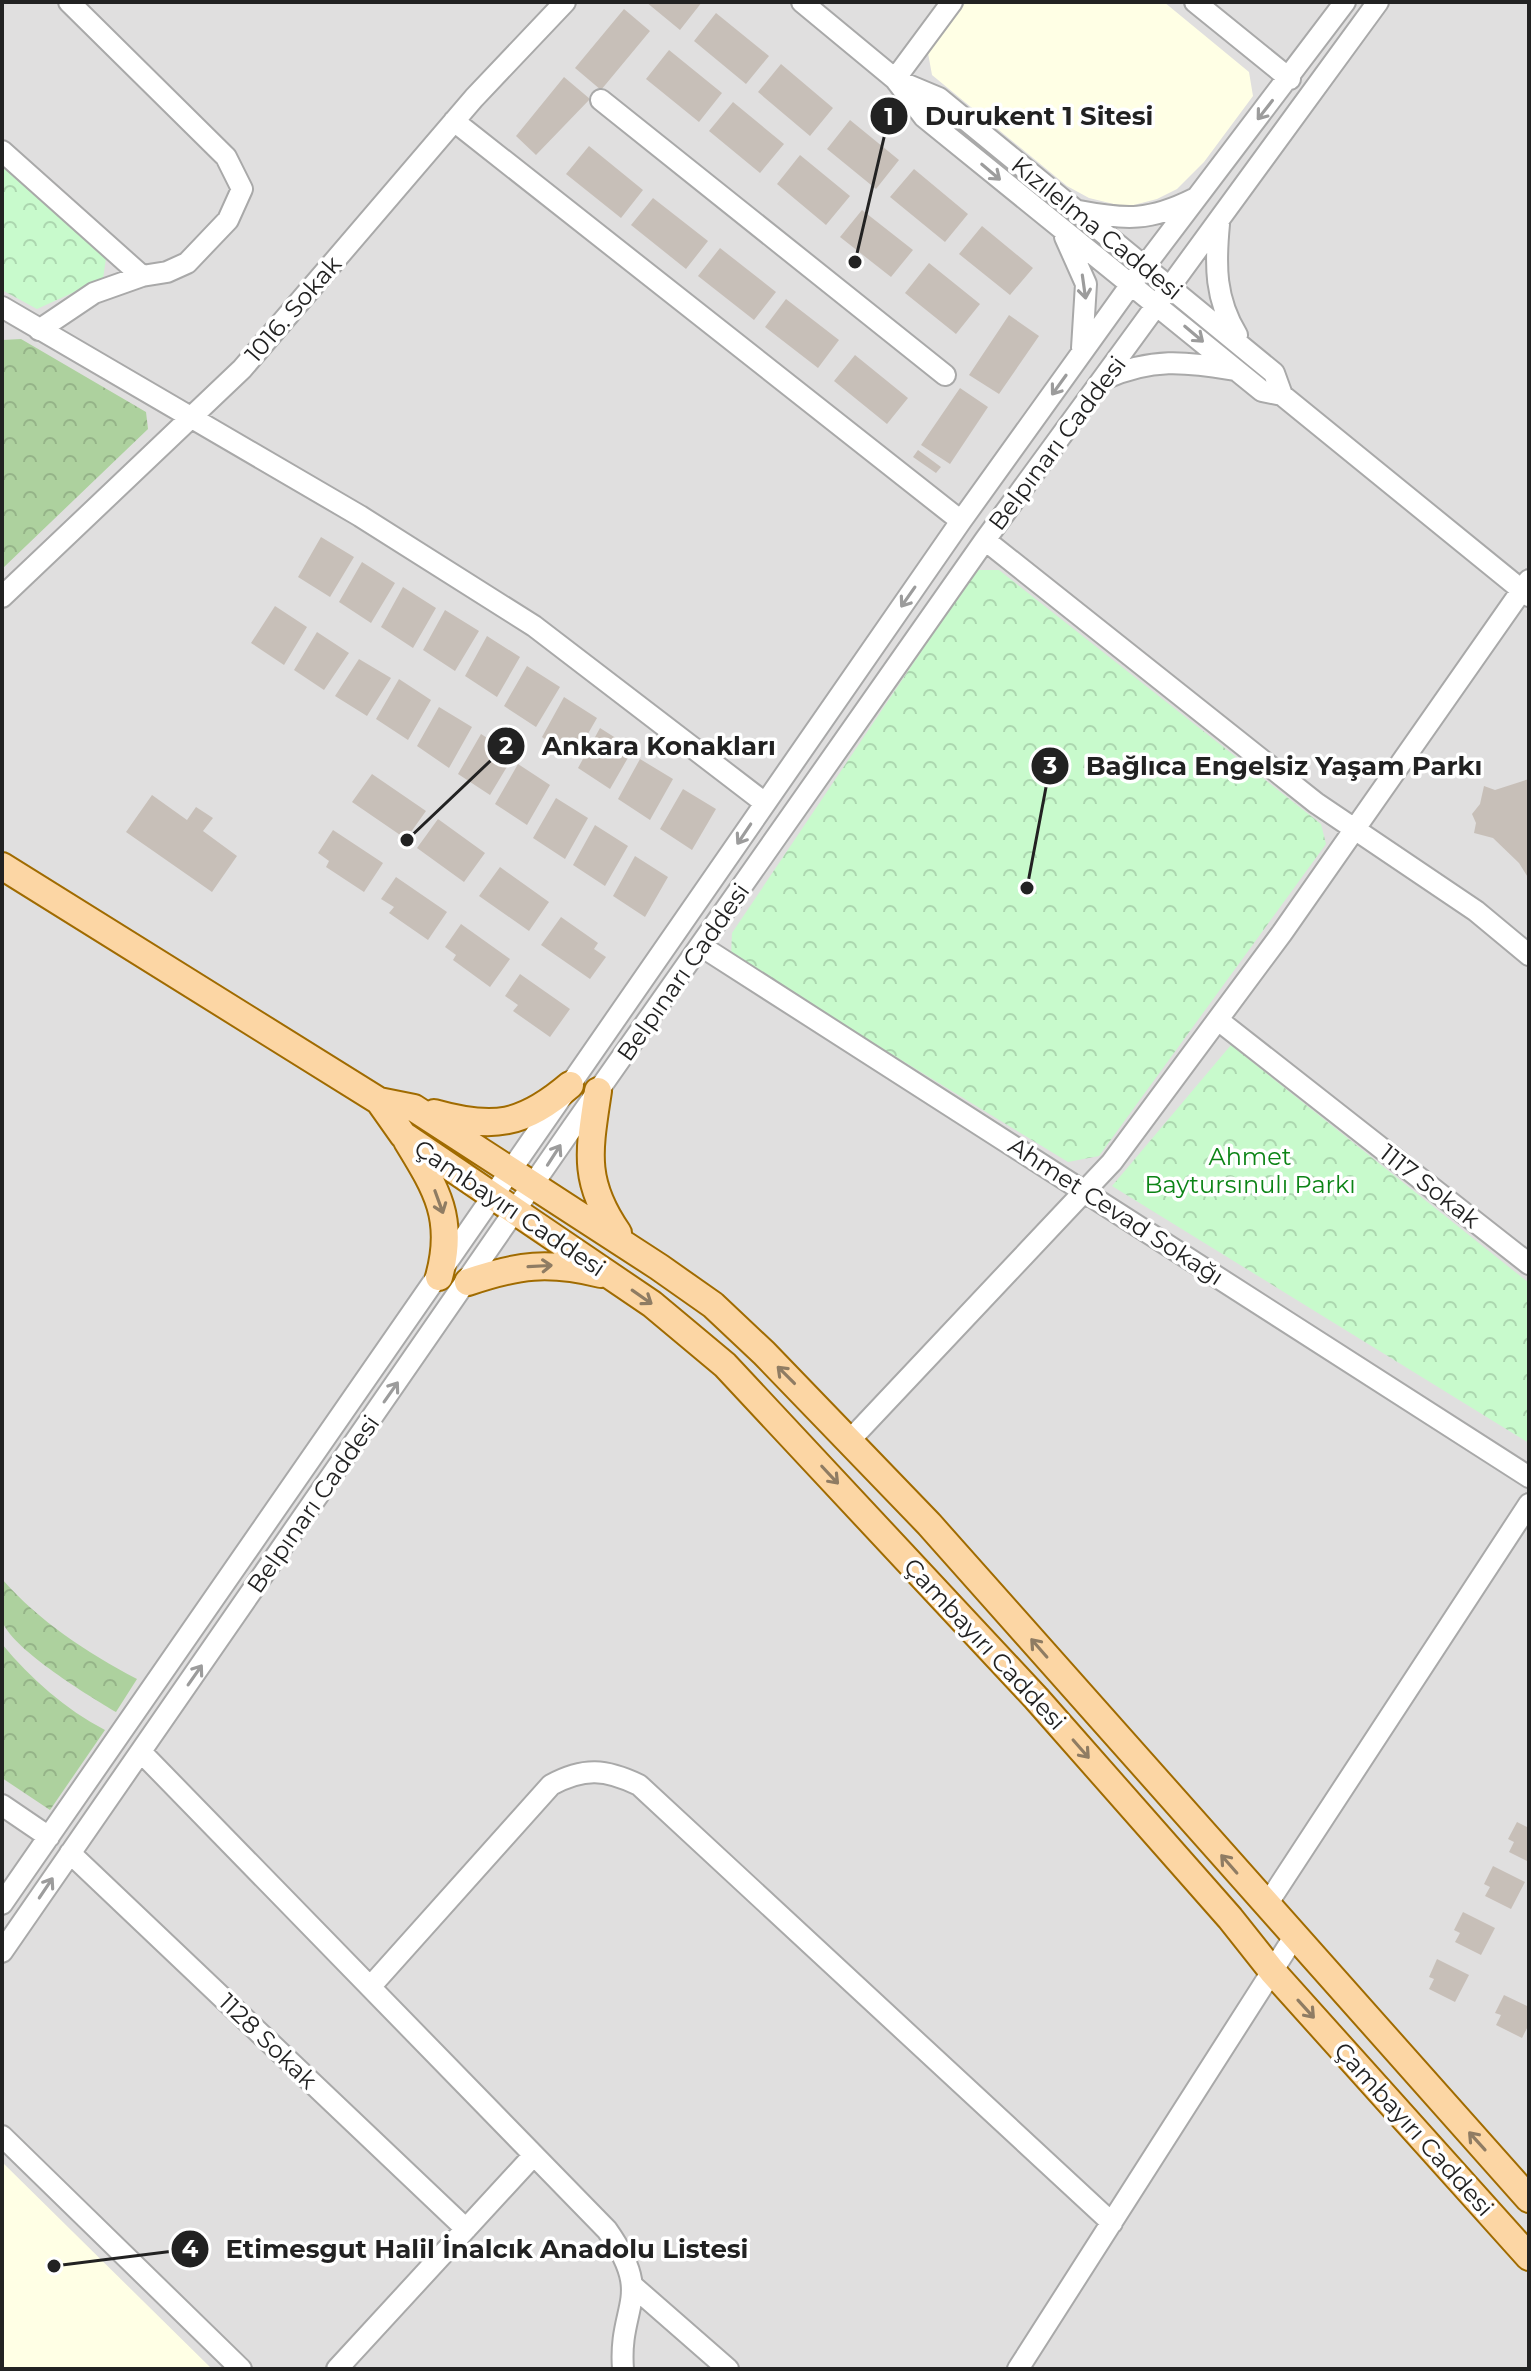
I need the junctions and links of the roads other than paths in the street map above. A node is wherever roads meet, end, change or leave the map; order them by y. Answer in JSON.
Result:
{"nodes":[{"id":1,"x":69,"y":2,"type":"edge"},
{"id":2,"x":565,"y":2,"type":"edge"},
{"id":3,"x":802,"y":2,"type":"edge"},
{"id":4,"x":952,"y":2,"type":"edge"},
{"id":5,"x":1195,"y":2,"type":"edge"},
{"id":6,"x":1345,"y":2,"type":"edge"},
{"id":7,"x":1378,"y":2,"type":"edge"},
{"id":8,"x":895,"y":79,"type":"junction"},
{"id":9,"x":1290,"y":79,"type":"junction"},
{"id":10,"x":601,"y":100,"type":"dead end"},
{"id":11,"x":454,"y":121,"type":"junction"},
{"id":12,"x":2,"y":151,"type":"edge"},
{"id":13,"x":1198,"y":198,"type":"junction"},
{"id":14,"x":1076,"y":210,"type":"junction"},
{"id":15,"x":1219,"y":222,"type":"junction"},
{"id":16,"x":1059,"y":227,"type":"junction"},
{"id":17,"x":1138,"y":275,"type":"junction"},
{"id":18,"x":142,"y":276,"type":"junction"},
{"id":19,"x":1165,"y":296,"type":"junction"},
{"id":20,"x":2,"y":307,"type":"edge"},
{"id":21,"x":39,"y":330,"type":"junction"},
{"id":22,"x":1245,"y":349,"type":"junction"},
{"id":23,"x":1082,"y":353,"type":"junction"},
{"id":24,"x":1237,"y":370,"type":"junction"},
{"id":25,"x":945,"y":375,"type":"dead end"},
{"id":26,"x":1104,"y":379,"type":"junction"},
{"id":27,"x":1282,"y":395,"type":"junction"},
{"id":28,"x":189,"y":419,"type":"junction"},
{"id":29,"x":961,"y":521,"type":"junction"},
{"id":30,"x":985,"y":540,"type":"junction"},
{"id":31,"x":1527,"y":589,"type":"edge"},
{"id":32,"x":2,"y":597,"type":"edge"},
{"id":33,"x":765,"y":803,"type":"junction"},
{"id":34,"x":1355,"y":827,"type":"junction"},
{"id":35,"x":2,"y":866,"type":"edge"},
{"id":36,"x":701,"y":946,"type":"junction"},
{"id":37,"x":1529,"y":955,"type":"edge"},
{"id":38,"x":1218,"y":1020,"type":"junction"},
{"id":39,"x":570,"y":1085,"type":"junction"},
{"id":40,"x":598,"y":1091,"type":"junction"},
{"id":41,"x":379,"y":1101,"type":"junction"},
{"id":42,"x":414,"y":1108,"type":"junction"},
{"id":43,"x":403,"y":1135,"type":"junction"},
{"id":44,"x":524,"y":1178,"type":"junction"},
{"id":45,"x":1086,"y":1192,"type":"junction"},
{"id":46,"x":506,"y":1203,"type":"junction"},
{"id":47,"x":627,"y":1246,"type":"junction"},
{"id":48,"x":1529,"y":1264,"type":"edge"},
{"id":49,"x":439,"y":1277,"type":"junction"},
{"id":50,"x":613,"y":1277,"type":"junction"},
{"id":51,"x":468,"y":1282,"type":"junction"},
{"id":52,"x":850,"y":1440,"type":"junction"},
{"id":53,"x":1529,"y":1477,"type":"edge"},
{"id":54,"x":1529,"y":1504,"type":"edge"},
{"id":55,"x":141,"y":1752,"type":"junction"},
{"id":56,"x":2,"y":1805,"type":"edge"},
{"id":57,"x":49,"y":1837,"type":"junction"},
{"id":58,"x":70,"y":1853,"type":"junction"},
{"id":59,"x":2,"y":1904,"type":"edge"},
{"id":60,"x":1266,"y":1906,"type":"junction"},
{"id":61,"x":1294,"y":1937,"type":"junction"},
{"id":62,"x":2,"y":1952,"type":"edge"},
{"id":63,"x":1272,"y":1971,"type":"junction"},
{"id":64,"x":371,"y":1986,"type":"junction"},
{"id":65,"x":2,"y":2136,"type":"edge"},
{"id":66,"x":534,"y":2155,"type":"junction"},
{"id":67,"x":1529,"y":2199,"type":"edge"},
{"id":68,"x":1112,"y":2223,"type":"junction"},
{"id":69,"x":466,"y":2229,"type":"junction"},
{"id":70,"x":1529,"y":2257,"type":"edge"},
{"id":71,"x":633,"y":2286,"type":"junction"},
{"id":72,"x":241,"y":2369,"type":"edge"},
{"id":73,"x":337,"y":2369,"type":"edge"},
{"id":74,"x":623,"y":2369,"type":"edge"},
{"id":75,"x":728,"y":2369,"type":"edge"},
{"id":76,"x":1018,"y":2369,"type":"edge"}],
"edges":[{"from":1,"to":18,"type":"street"},
{"from":2,"to":11,"type":"street","name":"1016. Sokak"},
{"from":3,"to":8,"type":"street","name":"Kızılelma Caddesi"},
{"from":4,"to":8,"type":"street"},
{"from":5,"to":9,"type":"street"},
{"from":6,"to":9,"type":"street","name":"Belpınarı Caddesi"},
{"from":7,"to":15,"type":"street","name":"Belpınarı Caddesi"},
{"from":8,"to":14,"type":"street","name":"Kızılelma Caddesi"},
{"from":8,"to":16,"type":"street","name":"Kızılelma Caddesi","one_way":true},
{"from":9,"to":13,"type":"street","name":"Belpınarı Caddesi","one_way":true},
{"from":10,"to":25,"type":"street"},
{"from":11,"to":28,"type":"street","name":"1016. Sokak"},
{"from":11,"to":29,"type":"street"},
{"from":12,"to":18,"type":"street"},
{"from":13,"to":14,"type":"street"},
{"from":13,"to":17,"type":"street","name":"Belpınarı Caddesi"},
{"from":14,"to":17,"type":"street","name":"Kızılelma Caddesi"},
{"from":15,"to":19,"type":"street","name":"Belpınarı Caddesi"},
{"from":15,"to":22,"type":"street"},
{"from":16,"to":17,"type":"street","name":"Kızılelma Caddesi"},
{"from":16,"to":23,"type":"street","one_way":true},
{"from":17,"to":19,"type":"street","name":"Kızılelma Caddesi"},
{"from":17,"to":23,"type":"street","name":"Belpınarı Caddesi"},
{"from":18,"to":21,"type":"street"},
{"from":19,"to":22,"type":"street","name":"Kızılelma Caddesi"},
{"from":19,"to":24,"type":"street","name":"Kızılelma Caddesi","one_way":true},
{"from":19,"to":26,"type":"street","name":"Belpınarı Caddesi"},
{"from":20,"to":21,"type":"street"},
{"from":21,"to":28,"type":"street"},
{"from":22,"to":27,"type":"street","name":"Kızılelma Caddesi"},
{"from":23,"to":29,"type":"street","name":"Belpınarı Caddesi","one_way":true},
{"from":24,"to":26,"type":"street"},
{"from":24,"to":27,"type":"street","name":"Kızılelma Caddesi"},
{"from":26,"to":30,"type":"street","name":"Belpınarı Caddesi"},
{"from":27,"to":31,"type":"street","name":"Kızılelma Caddesi"},
{"from":28,"to":32,"type":"street","name":"1016. Sokak"},
{"from":28,"to":33,"type":"street"},
{"from":29,"to":33,"type":"street","name":"Belpınarı Caddesi","one_way":true},
{"from":30,"to":34,"type":"street"},
{"from":30,"to":36,"type":"street","name":"Belpınarı Caddesi"},
{"from":31,"to":34,"type":"street"},
{"from":33,"to":39,"type":"street","name":"Belpınarı Caddesi","one_way":true},
{"from":34,"to":37,"type":"street"},
{"from":34,"to":38,"type":"street"},
{"from":35,"to":41,"type":"main road","name":"Çambayırı Caddesi"},
{"from":36,"to":40,"type":"street","name":"Belpınarı Caddesi"},
{"from":36,"to":45,"type":"street","name":"Ahmet Cevad Sokağı"},
{"from":38,"to":45,"type":"street"},
{"from":38,"to":48,"type":"street","name":"1117 Sokak"},
{"from":39,"to":42,"type":"main road"},
{"from":39,"to":44,"type":"street","name":"Belpınarı Caddesi"},
{"from":44,"to":40,"type":"street","name":"Belpınarı Caddesi","one_way":true},
{"from":40,"to":47,"type":"main road"},
{"from":41,"to":42,"type":"main road","name":"Çambayırı Caddesi"},
{"from":41,"to":43,"type":"main road","name":"Çambayırı Caddesi"},
{"from":42,"to":44,"type":"main road","name":"Çambayırı Caddesi"},
{"from":43,"to":46,"type":"main road","name":"Çambayırı Caddesi"},
{"from":43,"to":49,"type":"main road","one_way":true},
{"from":44,"to":46,"type":"street","name":"Belpınarı Caddesi"},
{"from":44,"to":47,"type":"main road","name":"Çambayırı Caddesi"},
{"from":45,"to":52,"type":"street"},
{"from":45,"to":53,"type":"street","name":"Ahmet Cevad Sokağı"},
{"from":46,"to":49,"type":"street","name":"Belpınarı Caddesi"},
{"from":46,"to":50,"type":"main road","name":"Çambayırı Caddesi"},
{"from":46,"to":51,"type":"street","name":"Belpınarı Caddesi"},
{"from":52,"to":47,"type":"main road","name":"Çambayırı Caddesi","one_way":true},
{"from":49,"to":57,"type":"street","name":"Belpınarı Caddesi"},
{"from":51,"to":50,"type":"main road","one_way":true},
{"from":50,"to":63,"type":"main road","name":"Çambayırı Caddesi","one_way":true},
{"from":55,"to":51,"type":"street","name":"Belpınarı Caddesi","one_way":true},
{"from":60,"to":52,"type":"main road","name":"Çambayırı Caddesi","one_way":true},
{"from":54,"to":60,"type":"street"},
{"from":55,"to":58,"type":"street","name":"Belpınarı Caddesi"},
{"from":55,"to":64,"type":"street"},
{"from":56,"to":57,"type":"street"},
{"from":57,"to":59,"type":"street","name":"Belpınarı Caddesi"},
{"from":62,"to":58,"type":"street","name":"Belpınarı Caddesi","one_way":true},
{"from":58,"to":69,"type":"street","name":"1128 Sokak"},
{"from":60,"to":61,"type":"main road","name":"Çambayırı Caddesi"},
{"from":61,"to":63,"type":"street"},
{"from":67,"to":61,"type":"main road","name":"Çambayırı Caddesi","one_way":true},
{"from":63,"to":68,"type":"street"},
{"from":63,"to":70,"type":"main road","name":"Çambayırı Caddesi","one_way":true},
{"from":64,"to":66,"type":"street"},
{"from":64,"to":68,"type":"street"},
{"from":65,"to":72,"type":"street"},
{"from":66,"to":69,"type":"street"},
{"from":66,"to":71,"type":"street"},
{"from":68,"to":76,"type":"street"},
{"from":69,"to":73,"type":"street"},
{"from":71,"to":74,"type":"street"},
{"from":71,"to":75,"type":"street"}]}
